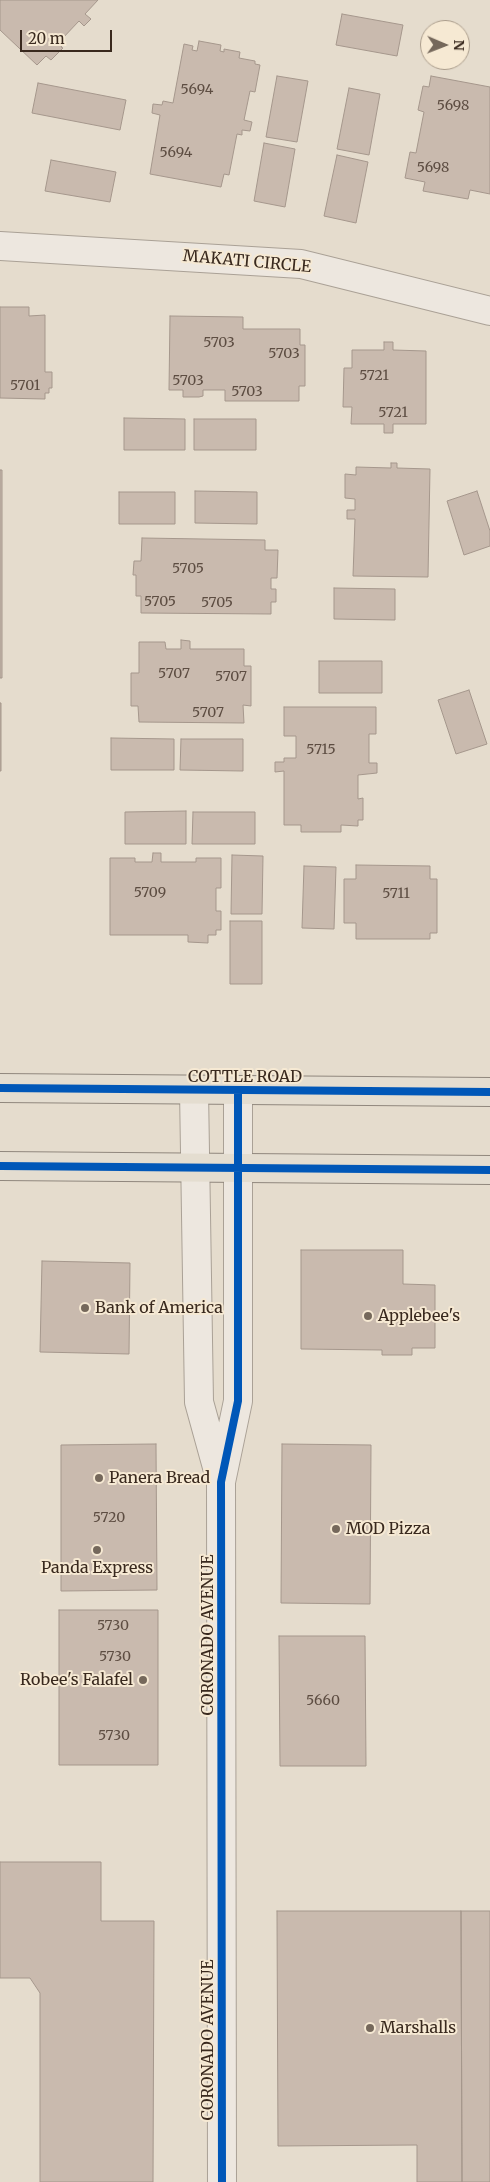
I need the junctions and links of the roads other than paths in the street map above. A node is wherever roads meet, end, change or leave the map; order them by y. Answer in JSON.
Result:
{"nodes":[{"id":1,"x":0,"y":246,"type":"edge"},
{"id":2,"x":490,"y":311,"type":"edge"},
{"id":3,"x":0,"y":1088,"type":"edge"},
{"id":4,"x":194,"y":1090,"type":"junction"},
{"id":5,"x":238,"y":1091,"type":"junction"},
{"id":6,"x":490,"y":1092,"type":"edge"},
{"id":7,"x":0,"y":1166,"type":"edge"},
{"id":8,"x":196,"y":1168,"type":"junction"},
{"id":9,"x":238,"y":1169,"type":"junction"},
{"id":10,"x":490,"y":1170,"type":"edge"},
{"id":11,"x":221,"y":1482,"type":"junction"},
{"id":12,"x":222,"y":2182,"type":"edge"}],
"edges":[{"from":1,"to":2,"type":"street","name":"MAKATI CIRCLE"},
{"from":3,"to":4,"type":"main road","name":"COTTLE ROAD"},
{"from":4,"to":5,"type":"main road","name":"COTTLE ROAD"},
{"from":4,"to":8,"type":"street","name":"CORONADO AVENUE"},
{"from":5,"to":6,"type":"main road","name":"COTTLE ROAD"},
{"from":5,"to":9,"type":"street","name":"CORONADO AVENUE"},
{"from":7,"to":8,"type":"main road"},
{"from":8,"to":9,"type":"main road"},
{"from":8,"to":11,"type":"street","name":"CORONADO AVENUE"},
{"from":9,"to":10,"type":"main road"},
{"from":9,"to":11,"type":"street","name":"CORONADO AVENUE"},
{"from":11,"to":12,"type":"street","name":"CORONADO AVENUE"}]}
